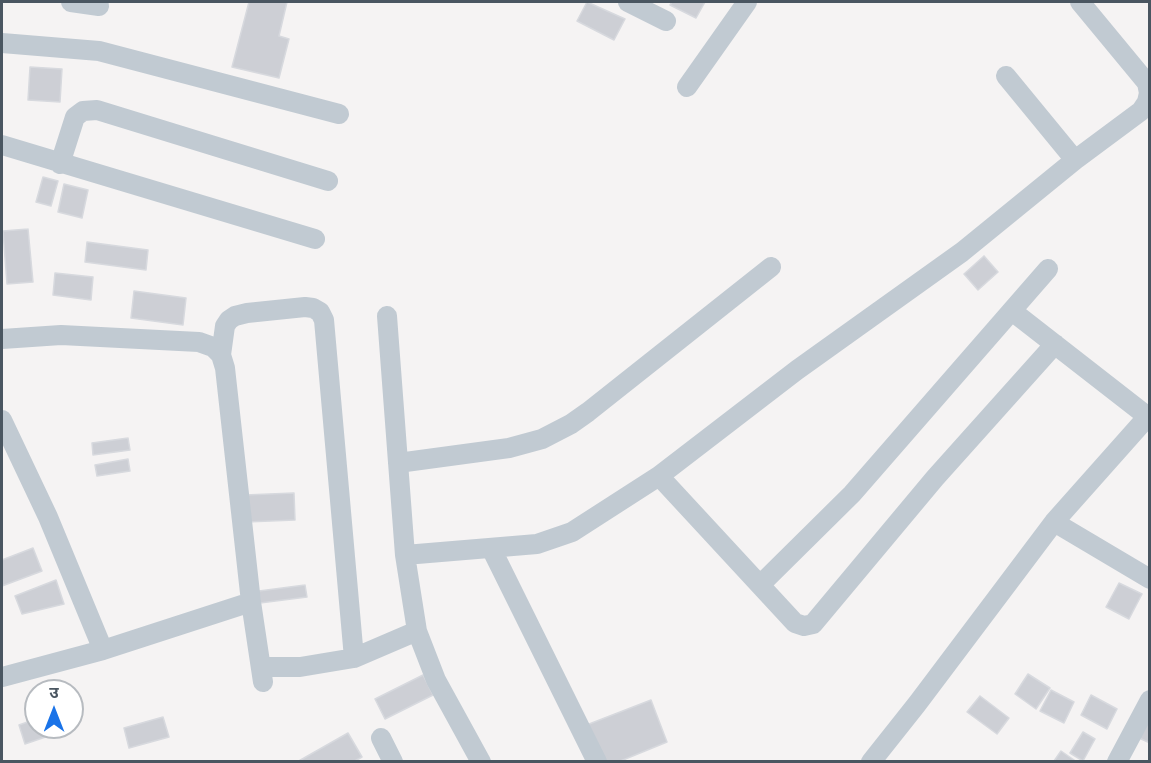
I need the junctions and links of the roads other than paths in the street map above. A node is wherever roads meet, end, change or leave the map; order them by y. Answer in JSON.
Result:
{"nodes":[{"id":1,"x":71,"y":2,"type":"edge"},
{"id":2,"x":628,"y":2,"type":"edge"},
{"id":3,"x":747,"y":2,"type":"edge"},
{"id":4,"x":1080,"y":2,"type":"edge"},
{"id":5,"x":99,"y":6,"type":"dead end"},
{"id":6,"x":666,"y":21,"type":"dead end"},
{"id":7,"x":2,"y":43,"type":"edge"},
{"id":8,"x":1006,"y":76,"type":"dead end"},
{"id":9,"x":687,"y":87,"type":"dead end"},
{"id":10,"x":339,"y":114,"type":"dead end"},
{"id":11,"x":2,"y":145,"type":"edge"},
{"id":12,"x":1075,"y":160,"type":"junction"},
{"id":13,"x":60,"y":164,"type":"junction"},
{"id":14,"x":328,"y":181,"type":"dead end"},
{"id":15,"x":315,"y":239,"type":"dead end"},
{"id":16,"x":771,"y":267,"type":"dead end"},
{"id":17,"x":1048,"y":268,"type":"dead end"},
{"id":18,"x":1012,"y":310,"type":"junction"},
{"id":19,"x":387,"y":316,"type":"dead end"},
{"id":20,"x":2,"y":339,"type":"edge"},
{"id":21,"x":1055,"y":344,"type":"junction"},
{"id":22,"x":221,"y":355,"type":"junction"},
{"id":23,"x":1148,"y":415,"type":"edge"},
{"id":24,"x":2,"y":420,"type":"edge"},
{"id":25,"x":398,"y":463,"type":"junction"},
{"id":26,"x":659,"y":476,"type":"junction"},
{"id":27,"x":1054,"y":522,"type":"junction"},
{"id":28,"x":491,"y":548,"type":"junction"},
{"id":29,"x":405,"y":555,"type":"junction"},
{"id":30,"x":1149,"y":579,"type":"edge"},
{"id":31,"x":761,"y":584,"type":"junction"},
{"id":32,"x":251,"y":602,"type":"junction"},
{"id":33,"x":417,"y":631,"type":"junction"},
{"id":34,"x":103,"y":651,"type":"junction"},
{"id":35,"x":354,"y":658,"type":"junction"},
{"id":36,"x":2,"y":677,"type":"edge"},
{"id":37,"x":1149,"y":700,"type":"edge"},
{"id":38,"x":381,"y":738,"type":"dead end"},
{"id":39,"x":393,"y":762,"type":"edge"},
{"id":40,"x":481,"y":762,"type":"edge"},
{"id":41,"x":597,"y":762,"type":"edge"},
{"id":42,"x":871,"y":762,"type":"edge"},
{"id":43,"x":1118,"y":762,"type":"edge"}],
"edges":[{"from":1,"to":5,"type":"street"},
{"from":2,"to":6,"type":"street"},
{"from":3,"to":9,"type":"street"},
{"from":4,"to":12,"type":"street"},
{"from":7,"to":10,"type":"street"},
{"from":8,"to":12,"type":"street"},
{"from":11,"to":13,"type":"street"},
{"from":12,"to":26,"type":"street"},
{"from":13,"to":14,"type":"street"},
{"from":13,"to":15,"type":"street"},
{"from":16,"to":25,"type":"street"},
{"from":17,"to":18,"type":"street"},
{"from":18,"to":21,"type":"street"},
{"from":18,"to":31,"type":"street"},
{"from":19,"to":25,"type":"street"},
{"from":20,"to":22,"type":"street"},
{"from":21,"to":23,"type":"street"},
{"from":21,"to":31,"type":"street"},
{"from":22,"to":32,"type":"street"},
{"from":22,"to":35,"type":"street"},
{"from":23,"to":27,"type":"street"},
{"from":24,"to":34,"type":"street"},
{"from":25,"to":29,"type":"street"},
{"from":26,"to":28,"type":"street"},
{"from":26,"to":31,"type":"street"},
{"from":27,"to":30,"type":"street"},
{"from":27,"to":42,"type":"street"},
{"from":28,"to":29,"type":"street"},
{"from":28,"to":41,"type":"street"},
{"from":29,"to":33,"type":"street"},
{"from":32,"to":34,"type":"street"},
{"from":32,"to":35,"type":"street"},
{"from":33,"to":35,"type":"street"},
{"from":33,"to":40,"type":"street"},
{"from":34,"to":36,"type":"street"},
{"from":37,"to":43,"type":"street"},
{"from":38,"to":39,"type":"street"}]}
